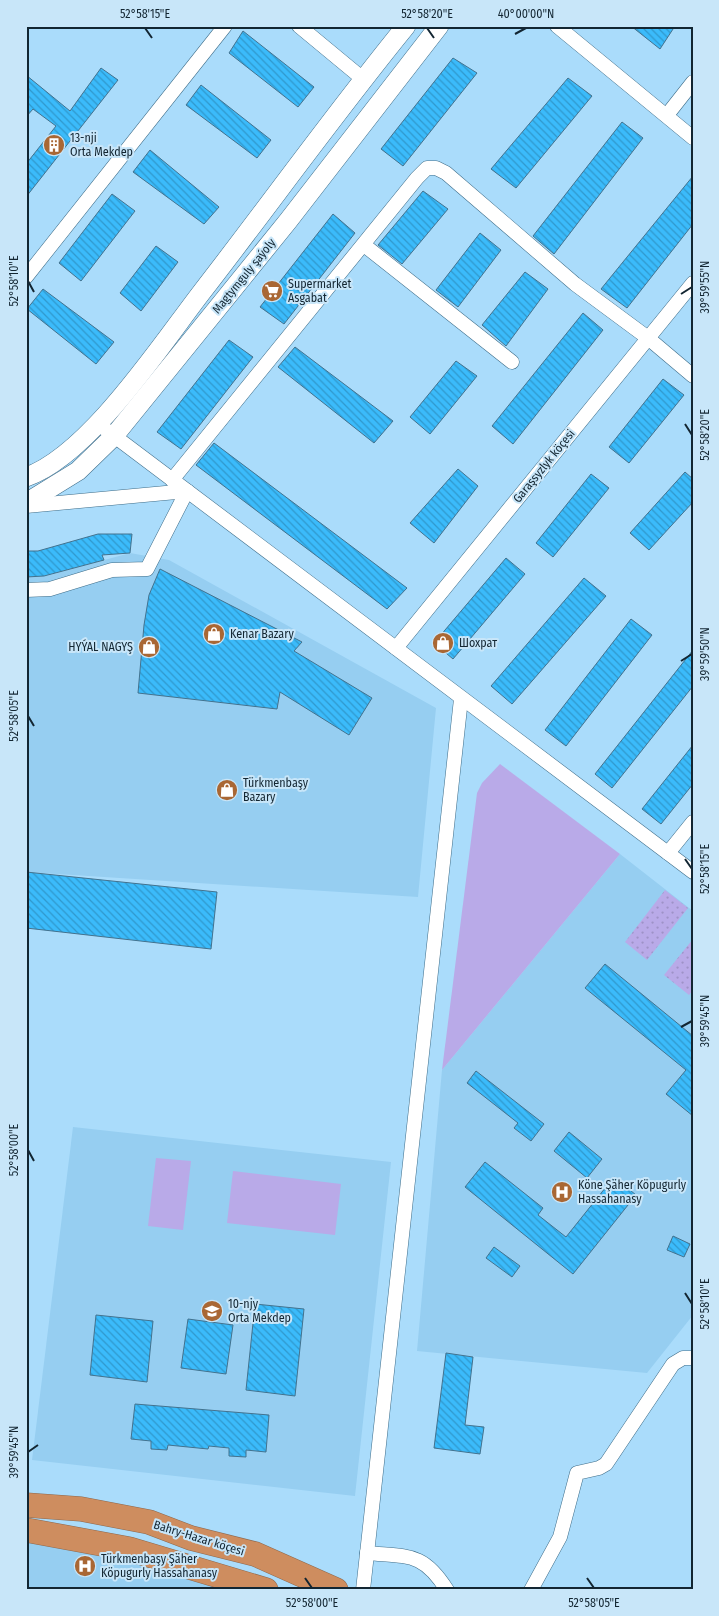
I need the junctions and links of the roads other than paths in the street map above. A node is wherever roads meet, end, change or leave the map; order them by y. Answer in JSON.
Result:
{"nodes":[{"id":1,"x":225,"y":26,"type":"edge"},
{"id":2,"x":298,"y":26,"type":"edge"},
{"id":3,"x":406,"y":26,"type":"edge"},
{"id":4,"x":439,"y":26,"type":"edge"},
{"id":5,"x":557,"y":26,"type":"edge"},
{"id":6,"x":364,"y":79,"type":"junction"},
{"id":7,"x":693,"y":82,"type":"edge"},
{"id":8,"x":666,"y":115,"type":"junction"},
{"id":9,"x":693,"y":138,"type":"edge"},
{"id":10,"x":364,"y":245,"type":"junction"},
{"id":11,"x":26,"y":277,"type":"edge"},
{"id":12,"x":693,"y":284,"type":"edge"},
{"id":13,"x":648,"y":338,"type":"junction"},
{"id":14,"x":512,"y":362,"type":"dead end"},
{"id":15,"x":693,"y":376,"type":"edge"},
{"id":16,"x":97,"y":423,"type":"junction"},
{"id":17,"x":114,"y":436,"type":"junction"},
{"id":18,"x":26,"y":477,"type":"edge"},
{"id":19,"x":172,"y":480,"type":"junction"},
{"id":20,"x":187,"y":491,"type":"junction"},
{"id":21,"x":26,"y":504,"type":"edge"},
{"id":22,"x":26,"y":590,"type":"edge"},
{"id":23,"x":396,"y":648,"type":"junction"},
{"id":24,"x":461,"y":699,"type":"junction"},
{"id":25,"x":693,"y":822,"type":"edge"},
{"id":26,"x":668,"y":853,"type":"junction"},
{"id":27,"x":693,"y":872,"type":"edge"},
{"id":28,"x":693,"y":1358,"type":"edge"},
{"id":29,"x":26,"y":1505,"type":"edge"},
{"id":30,"x":26,"y":1530,"type":"edge"},
{"id":31,"x":368,"y":1553,"type":"junction"},
{"id":32,"x":266,"y":1590,"type":"edge"},
{"id":33,"x":336,"y":1590,"type":"edge"},
{"id":34,"x":363,"y":1590,"type":"edge"},
{"id":35,"x":447,"y":1590,"type":"edge"},
{"id":36,"x":531,"y":1590,"type":"edge"}],
"edges":[{"from":1,"to":11,"type":"street"},
{"from":2,"to":6,"type":"street"},
{"from":3,"to":6,"type":"street","name":"Magtymguly şaýoly"},
{"from":4,"to":17,"type":"street","name":"Magtymguly şaýoly"},
{"from":5,"to":8,"type":"street"},
{"from":6,"to":16,"type":"street","name":"Magtymguly şaýoly"},
{"from":7,"to":8,"type":"street"},
{"from":8,"to":9,"type":"street"},
{"from":10,"to":13,"type":"street"},
{"from":10,"to":14,"type":"street"},
{"from":10,"to":19,"type":"street"},
{"from":12,"to":13,"type":"street","name":"Garaşsyzlyk köçesi"},
{"from":13,"to":15,"type":"street"},
{"from":13,"to":23,"type":"street","name":"Garaşsyzlyk köçesi"},
{"from":16,"to":17,"type":"street"},
{"from":16,"to":18,"type":"street","name":"Magtymguly şaýoly"},
{"from":17,"to":19,"type":"street"},
{"from":17,"to":21,"type":"street","name":"Magtymguly şaýoly"},
{"from":19,"to":20,"type":"street"},
{"from":20,"to":21,"type":"street"},
{"from":20,"to":22,"type":"street"},
{"from":20,"to":23,"type":"street"},
{"from":23,"to":24,"type":"street"},
{"from":24,"to":26,"type":"street"},
{"from":24,"to":31,"type":"street"},
{"from":25,"to":26,"type":"street"},
{"from":26,"to":27,"type":"street"},
{"from":28,"to":36,"type":"street"},
{"from":29,"to":33,"type":"highway","name":"Bahry-Hazar köçesi"},
{"from":30,"to":32,"type":"highway"},
{"from":31,"to":34,"type":"street"},
{"from":31,"to":35,"type":"street"}]}
